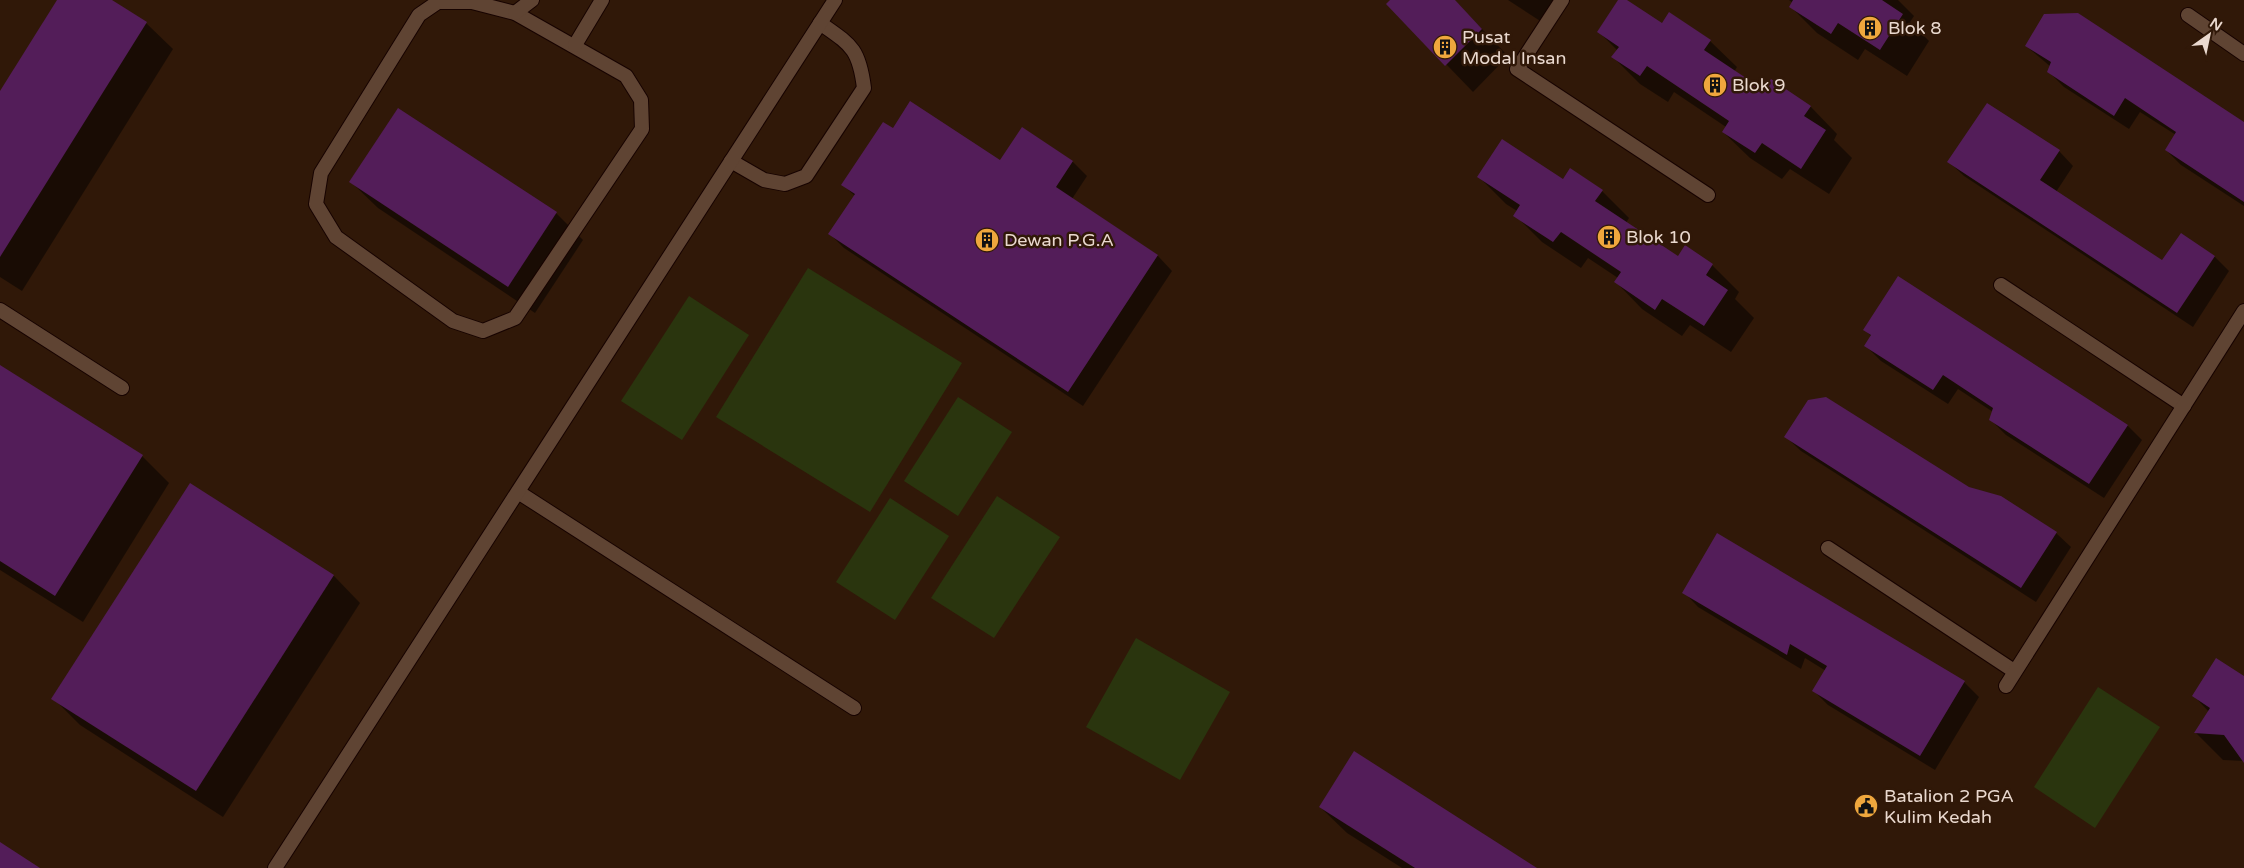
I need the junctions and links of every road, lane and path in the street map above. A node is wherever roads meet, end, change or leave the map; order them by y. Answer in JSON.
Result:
{"nodes":[{"id":1,"x":532,"y":0,"type":"edge"},
{"id":2,"x":602,"y":0,"type":"edge"},
{"id":3,"x":835,"y":0,"type":"edge"},
{"id":4,"x":1562,"y":0,"type":"edge"},
{"id":5,"x":515,"y":13,"type":"junction"},
{"id":6,"x":2188,"y":15,"type":"dead end"},
{"id":7,"x":820,"y":23,"type":"junction"},
{"id":8,"x":575,"y":45,"type":"junction"},
{"id":9,"x":2244,"y":54,"type":"edge"},
{"id":10,"x":731,"y":161,"type":"junction"},
{"id":11,"x":1708,"y":195,"type":"dead end"},
{"id":12,"x":2001,"y":285,"type":"dead end"},
{"id":13,"x":0,"y":310,"type":"edge"},
{"id":14,"x":2244,"y":311,"type":"edge"},
{"id":15,"x":122,"y":388,"type":"dead end"},
{"id":16,"x":2184,"y":406,"type":"junction"},
{"id":17,"x":518,"y":492,"type":"junction"},
{"id":18,"x":1828,"y":548,"type":"dead end"},
{"id":19,"x":2014,"y":671,"type":"junction"},
{"id":20,"x":2006,"y":686,"type":"dead end"},
{"id":21,"x":854,"y":708,"type":"dead end"},
{"id":22,"x":274,"y":868,"type":"edge"}],
"edges":[{"from":1,"to":5,"type":"lane"},
{"from":2,"to":8,"type":"lane"},
{"from":3,"to":7,"type":"lane"},
{"from":4,"to":11,"type":"lane"},
{"from":5,"to":8,"type":"lane"},
{"from":5,"to":8,"type":"lane"},
{"from":6,"to":9,"type":"lane"},
{"from":7,"to":10,"type":"lane"},
{"from":7,"to":10,"type":"lane"},
{"from":10,"to":17,"type":"lane"},
{"from":12,"to":16,"type":"lane"},
{"from":13,"to":15,"type":"lane"},
{"from":14,"to":16,"type":"lane"},
{"from":16,"to":19,"type":"lane"},
{"from":17,"to":21,"type":"lane"},
{"from":17,"to":22,"type":"lane"},
{"from":18,"to":19,"type":"lane"},
{"from":19,"to":20,"type":"lane"}]}
